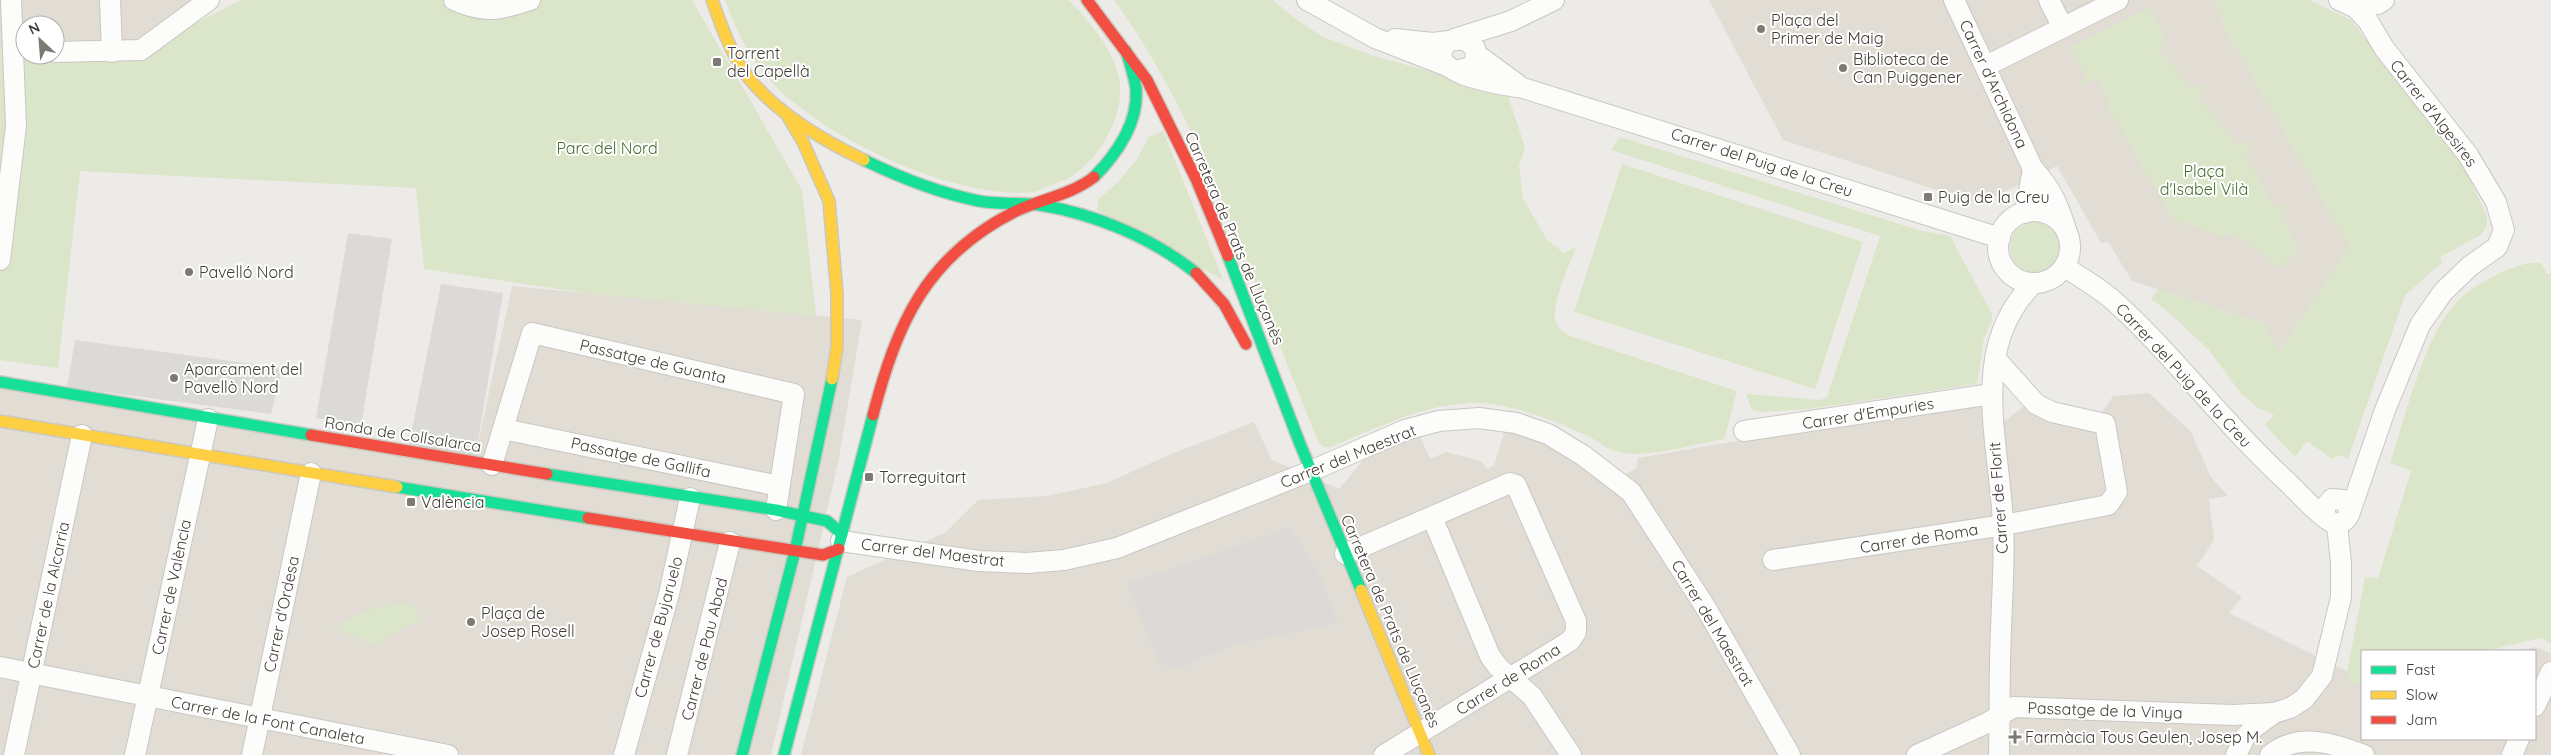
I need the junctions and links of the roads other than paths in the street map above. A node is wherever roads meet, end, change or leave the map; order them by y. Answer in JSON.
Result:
{"nodes":[{"id":1,"x":11,"y":0,"type":"edge"},
{"id":2,"x":110,"y":0,"type":"edge"},
{"id":3,"x":209,"y":0,"type":"edge"},
{"id":4,"x":454,"y":0,"type":"edge"},
{"id":5,"x":530,"y":0,"type":"edge"},
{"id":6,"x":712,"y":0,"type":"edge"},
{"id":7,"x":1307,"y":0,"type":"edge"},
{"id":8,"x":1554,"y":0,"type":"edge"},
{"id":9,"x":1954,"y":0,"type":"edge"},
{"id":10,"x":2049,"y":0,"type":"edge"},
{"id":11,"x":2118,"y":0,"type":"edge"},
{"id":12,"x":2384,"y":0,"type":"edge"},
{"id":13,"x":1092,"y":4,"type":"edge"},
{"id":14,"x":2347,"y":4,"type":"edge"},
{"id":15,"x":1511,"y":21,"type":"junction"},
{"id":16,"x":15,"y":26,"type":"edge"},
{"id":17,"x":2063,"y":28,"type":"junction"},
{"id":18,"x":1375,"y":38,"type":"junction"},
{"id":19,"x":1452,"y":40,"type":"junction"},
{"id":20,"x":1126,"y":51,"type":"junction"},
{"id":21,"x":1476,"y":51,"type":"junction"},
{"id":22,"x":65,"y":52,"type":"edge"},
{"id":23,"x":112,"y":52,"type":"junction"},
{"id":24,"x":19,"y":65,"type":"edge"},
{"id":25,"x":1986,"y":66,"type":"junction"},
{"id":26,"x":1451,"y":69,"type":"junction"},
{"id":27,"x":1523,"y":88,"type":"junction"},
{"id":28,"x":786,"y":115,"type":"junction"},
{"id":29,"x":2034,"y":169,"type":"junction"},
{"id":30,"x":1032,"y":204,"type":"junction"},
{"id":31,"x":2025,"y":213,"type":"junction"},
{"id":32,"x":2066,"y":230,"type":"junction"},
{"id":33,"x":2000,"y":238,"type":"junction"},
{"id":34,"x":0,"y":260,"type":"edge"},
{"id":35,"x":2065,"y":266,"type":"junction"},
{"id":36,"x":2034,"y":283,"type":"junction"},
{"id":37,"x":1250,"y":354,"type":"dead end"},
{"id":38,"x":1995,"y":358,"type":"junction"},
{"id":39,"x":1259,"y":371,"type":"dead end"},
{"id":40,"x":0,"y":382,"type":"edge"},
{"id":41,"x":1992,"y":394,"type":"junction"},
{"id":42,"x":208,"y":419,"type":"junction"},
{"id":43,"x":0,"y":421,"type":"edge"},
{"id":44,"x":503,"y":429,"type":"junction"},
{"id":45,"x":1744,"y":432,"type":"dead end"},
{"id":46,"x":82,"y":435,"type":"junction"},
{"id":47,"x":1300,"y":444,"type":"junction"},
{"id":48,"x":200,"y":454,"type":"junction"},
{"id":49,"x":492,"y":465,"type":"junction"},
{"id":50,"x":1311,"y":471,"type":"junction"},
{"id":51,"x":311,"y":473,"type":"junction"},
{"id":52,"x":779,"y":486,"type":"junction"},
{"id":53,"x":690,"y":498,"type":"junction"},
{"id":54,"x":776,"y":510,"type":"junction"},
{"id":55,"x":2336,"y":510,"type":"junction"},
{"id":56,"x":802,"y":517,"type":"junction"},
{"id":57,"x":1432,"y":517,"type":"junction"},
{"id":58,"x":2004,"y":525,"type":"junction"},
{"id":59,"x":682,"y":532,"type":"junction"},
{"id":60,"x":840,"y":541,"type":"junction"},
{"id":61,"x":730,"y":542,"type":"junction"},
{"id":62,"x":795,"y":550,"type":"junction"},
{"id":63,"x":1345,"y":554,"type":"junction"},
{"id":64,"x":1773,"y":560,"type":"dead end"},
{"id":65,"x":0,"y":667,"type":"edge"},
{"id":66,"x":2551,"y":672,"type":"edge"},
{"id":67,"x":31,"y":674,"type":"junction"},
{"id":68,"x":1510,"y":677,"type":"junction"},
{"id":69,"x":148,"y":696,"type":"junction"},
{"id":70,"x":2536,"y":704,"type":"edge"},
{"id":71,"x":2274,"y":714,"type":"junction"},
{"id":72,"x":2000,"y":715,"type":"junction"},
{"id":73,"x":259,"y":719,"type":"junction"},
{"id":74,"x":1420,"y":734,"type":"junction"},
{"id":75,"x":2519,"y":740,"type":"edge"},
{"id":76,"x":14,"y":755,"type":"edge"},
{"id":77,"x":135,"y":755,"type":"edge"},
{"id":78,"x":252,"y":755,"type":"edge"},
{"id":79,"x":448,"y":755,"type":"edge"},
{"id":80,"x":624,"y":755,"type":"edge"},
{"id":81,"x":677,"y":755,"type":"edge"},
{"id":82,"x":742,"y":755,"type":"edge"},
{"id":83,"x":784,"y":755,"type":"edge"},
{"id":84,"x":1384,"y":755,"type":"edge"},
{"id":85,"x":1429,"y":755,"type":"edge"},
{"id":86,"x":1571,"y":755,"type":"edge"},
{"id":87,"x":1790,"y":755,"type":"edge"},
{"id":88,"x":1917,"y":755,"type":"edge"},
{"id":89,"x":2000,"y":755,"type":"edge"},
{"id":90,"x":2236,"y":755,"type":"edge"},
{"id":91,"x":2270,"y":755,"type":"edge"},
{"id":92,"x":2364,"y":755,"type":"edge"},
{"id":93,"x":2512,"y":755,"type":"edge"}],
"edges":[{"from":1,"to":16,"type":"street"},
{"from":2,"to":23,"type":"street"},
{"from":3,"to":23,"type":"street"},
{"from":4,"to":5,"type":"street"},
{"from":6,"to":28,"type":"street","name":"Carretera de Prats de Lluçanès"},
{"from":7,"to":18,"type":"street","name":"Carrer del Puig de la Creu"},
{"from":8,"to":15,"type":"street"},
{"from":9,"to":25,"type":"street","name":"Carrer d'Archidona"},
{"from":10,"to":17,"type":"street"},
{"from":11,"to":17,"type":"street"},
{"from":12,"to":14,"type":"street"},
{"from":13,"to":20,"type":"street","name":"Carretera de Prats de Lluçanès"},
{"from":14,"to":55,"type":"street","name":"Carrer d'Algesires"},
{"from":15,"to":19,"type":"street"},
{"from":15,"to":21,"type":"street"},
{"from":17,"to":25,"type":"street"},
{"from":18,"to":19,"type":"street","name":"Carrer del Puig de la Creu"},
{"from":18,"to":26,"type":"street","name":"Carrer del Puig de la Creu"},
{"from":19,"to":21,"type":"street"},
{"from":19,"to":26,"type":"street"},
{"from":20,"to":30,"type":"street","name":"Carretera de Prats de Lluçanès"},
{"from":20,"to":47,"type":"street","name":"Carretera de Prats de Lluçanès"},
{"from":21,"to":26,"type":"street"},
{"from":21,"to":27,"type":"street","name":"Carrer del Puig de la Creu"},
{"from":22,"to":23,"type":"street"},
{"from":24,"to":34,"type":"street"},
{"from":25,"to":29,"type":"street","name":"Carrer d'Archidona"},
{"from":26,"to":27,"type":"street","name":"Carrer del Puig de la Creu"},
{"from":27,"to":33,"type":"street","name":"Carrer del Puig de la Creu"},
{"from":28,"to":30,"type":"street","name":"Carretera de Prats de Lluçanès"},
{"from":28,"to":56,"type":"street"},
{"from":29,"to":31,"type":"street","name":"Carrer d'Archidona"},
{"from":29,"to":32,"type":"street","name":"Carrer d'Archidona"},
{"from":30,"to":37,"type":"street","name":"Carretera de Prats de Lluçanès"},
{"from":30,"to":60,"type":"street"},
{"from":31,"to":32,"type":"street"},
{"from":31,"to":33,"type":"street"},
{"from":32,"to":35,"type":"street"},
{"from":33,"to":36,"type":"street"},
{"from":35,"to":36,"type":"street"},
{"from":35,"to":55,"type":"street","name":"Carrer del Puig de la Creu"},
{"from":36,"to":38,"type":"street","name":"Carrer de Florit"},
{"from":38,"to":41,"type":"street","name":"Carrer de Florit"},
{"from":38,"to":58,"type":"street","name":"Carrer de Roma"},
{"from":39,"to":47,"type":"street","name":"Carretera de Prats de Lluçanès"},
{"from":40,"to":42,"type":"street","name":"Ronda de Collsalarca"},
{"from":41,"to":45,"type":"street","name":"Carrer d'Empuries"},
{"from":41,"to":58,"type":"street","name":"Carrer de Florit"},
{"from":42,"to":48,"type":"street","name":"Carrer de València"},
{"from":42,"to":49,"type":"street","name":"Ronda de Collsalarca"},
{"from":43,"to":46,"type":"street"},
{"from":44,"to":49,"type":"street","name":"Passatge de Guanta"},
{"from":44,"to":52,"type":"street","name":"Passatge de Gallifa"},
{"from":44,"to":52,"type":"street","name":"Passatge de Guanta"},
{"from":46,"to":48,"type":"street"},
{"from":46,"to":67,"type":"street","name":"Carrer de la Alcarria"},
{"from":47,"to":50,"type":"street","name":"Carretera de Prats de Lluçanès"},
{"from":48,"to":51,"type":"street"},
{"from":48,"to":69,"type":"street","name":"Carrer de València"},
{"from":49,"to":53,"type":"street","name":"Ronda de Collsalarca"},
{"from":50,"to":60,"type":"street","name":"Carrer del Maestrat"},
{"from":50,"to":63,"type":"street","name":"Carretera de Prats de Lluçanès"},
{"from":50,"to":87,"type":"street","name":"Carrer del Maestrat"},
{"from":51,"to":59,"type":"street"},
{"from":51,"to":73,"type":"street","name":"Carrer d'Ordesa"},
{"from":52,"to":54,"type":"street","name":"Passatge de Guanta"},
{"from":53,"to":54,"type":"street","name":"Ronda de Collsalarca"},
{"from":53,"to":59,"type":"street","name":"Carrer de Bujaruelo"},
{"from":54,"to":56,"type":"street","name":"Ronda de Collsalarca"},
{"from":55,"to":71,"type":"street"},
{"from":56,"to":60,"type":"street","name":"Ronda de Collsalarca"},
{"from":56,"to":62,"type":"street"},
{"from":57,"to":63,"type":"street"},
{"from":57,"to":68,"type":"street"},
{"from":57,"to":68,"type":"street","name":"Carrer de Roma"},
{"from":58,"to":64,"type":"street","name":"Carrer de Roma"},
{"from":58,"to":72,"type":"street","name":"Carrer de Florit"},
{"from":59,"to":61,"type":"street"},
{"from":59,"to":80,"type":"street","name":"Carrer de Bujaruelo"},
{"from":60,"to":62,"type":"street"},
{"from":60,"to":83,"type":"street"},
{"from":61,"to":62,"type":"street"},
{"from":61,"to":81,"type":"street","name":"Carrer de Pau Abad"},
{"from":62,"to":82,"type":"street"},
{"from":63,"to":74,"type":"street","name":"Carretera de Prats de Lluçanès"},
{"from":65,"to":67,"type":"street","name":"Carrer de la Font Canaleta"},
{"from":66,"to":70,"type":"street"},
{"from":67,"to":69,"type":"street","name":"Carrer de la Font Canaleta"},
{"from":67,"to":76,"type":"street","name":"Carrer de la Alcarria"},
{"from":68,"to":74,"type":"street","name":"Carrer de Roma"},
{"from":68,"to":86,"type":"street"},
{"from":69,"to":73,"type":"street","name":"Carrer de la Font Canaleta"},
{"from":69,"to":77,"type":"street","name":"Carrer de València"},
{"from":71,"to":72,"type":"street","name":"Passatge de la Vinya"},
{"from":71,"to":90,"type":"street"},
{"from":72,"to":88,"type":"street","name":"Passatge de la Vinya"},
{"from":72,"to":89,"type":"street","name":"Carrer de Florit"},
{"from":73,"to":78,"type":"street","name":"Carrer d'Ordesa"},
{"from":73,"to":79,"type":"street","name":"Carrer de la Font Canaleta"},
{"from":74,"to":84,"type":"street","name":"Carrer de Roma"},
{"from":74,"to":85,"type":"street","name":"Carretera de Prats de Lluçanès"},
{"from":75,"to":93,"type":"street"},
{"from":91,"to":92,"type":"street"}]}
